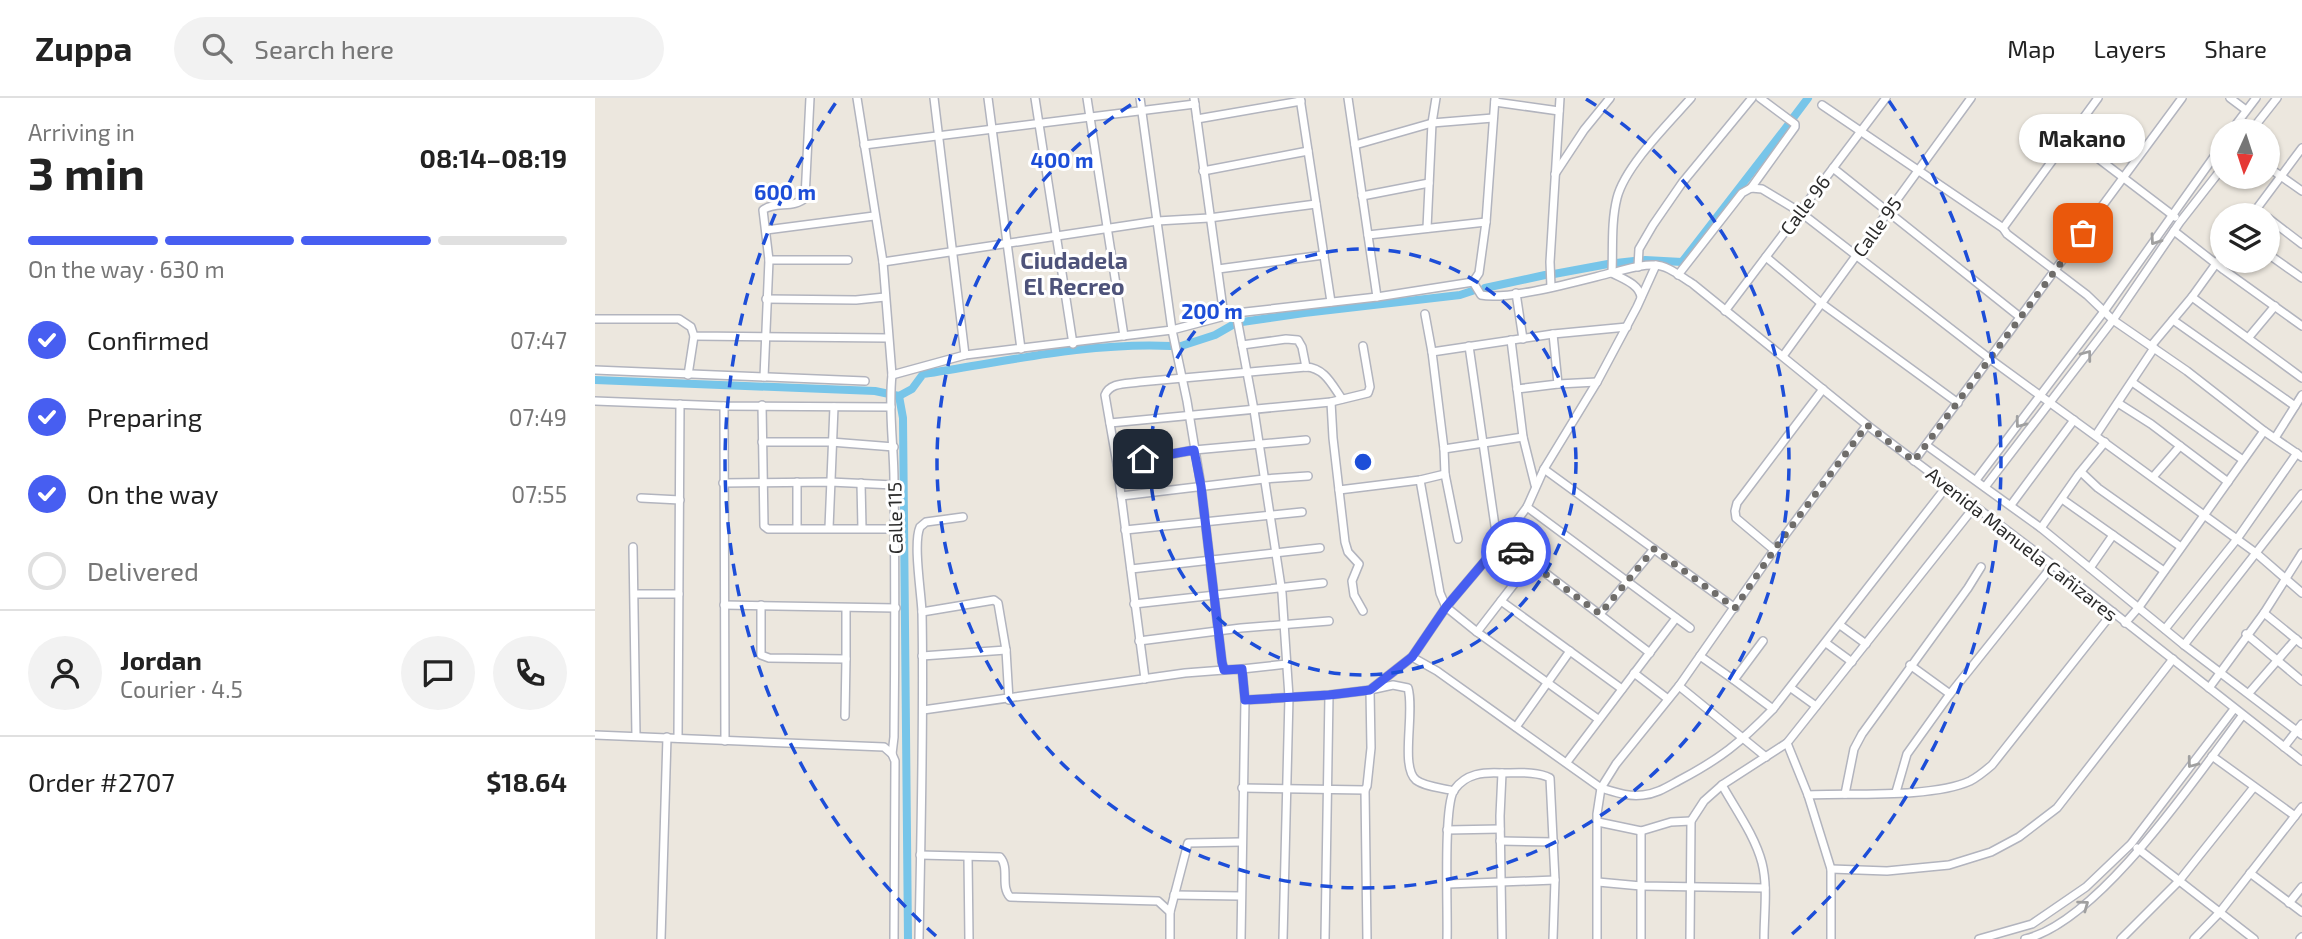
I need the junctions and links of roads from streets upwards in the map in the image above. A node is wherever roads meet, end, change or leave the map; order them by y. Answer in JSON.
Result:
{"nodes":[{"id":1,"x":810,"y":98,"type":"edge"},
{"id":2,"x":857,"y":98,"type":"edge"},
{"id":3,"x":934,"y":98,"type":"edge"},
{"id":4,"x":988,"y":98,"type":"edge"},
{"id":5,"x":1035,"y":98,"type":"edge"},
{"id":6,"x":1087,"y":98,"type":"edge"},
{"id":7,"x":1140,"y":98,"type":"edge"},
{"id":8,"x":1249,"y":98,"type":"edge"},
{"id":9,"x":1348,"y":98,"type":"edge"},
{"id":10,"x":1436,"y":98,"type":"edge"},
{"id":11,"x":1560,"y":98,"type":"edge"},
{"id":12,"x":1610,"y":98,"type":"edge"},
{"id":13,"x":1691,"y":98,"type":"edge"},
{"id":14,"x":1752,"y":98,"type":"edge"},
{"id":15,"x":1760,"y":98,"type":"edge"},
{"id":16,"x":1886,"y":98,"type":"edge"},
{"id":17,"x":1971,"y":98,"type":"edge"},
{"id":18,"x":2098,"y":98,"type":"edge"},
{"id":19,"x":2182,"y":98,"type":"edge"},
{"id":20,"x":2230,"y":98,"type":"edge"},
{"id":21,"x":2256,"y":98,"type":"edge"},
{"id":22,"x":2277,"y":98,"type":"edge"},
{"id":23,"x":1300,"y":100,"type":"edge"},
{"id":24,"x":1495,"y":100,"type":"edge"},
{"id":25,"x":1195,"y":101,"type":"edge"},
{"id":26,"x":1822,"y":105,"type":"dead end"},
{"id":27,"x":1251,"y":109,"type":"junction"},
{"id":28,"x":2246,"y":110,"type":"junction"},
{"id":29,"x":1142,"y":111,"type":"junction"},
{"id":30,"x":1559,"y":111,"type":"junction"},
{"id":31,"x":1090,"y":118,"type":"junction"},
{"id":32,"x":1493,"y":118,"type":"junction"},
{"id":33,"x":1197,"y":119,"type":"junction"},
{"id":34,"x":2240,"y":119,"type":"edge"},
{"id":35,"x":2260,"y":119,"type":"edge"},
{"id":36,"x":1432,"y":123,"type":"junction"},
{"id":37,"x":1039,"y":124,"type":"junction"},
{"id":38,"x":992,"y":130,"type":"junction"},
{"id":39,"x":1861,"y":130,"type":"junction"},
{"id":40,"x":940,"y":137,"type":"junction"},
{"id":41,"x":2070,"y":137,"type":"junction"},
{"id":42,"x":864,"y":145,"type":"junction"},
{"id":43,"x":1355,"y":145,"type":"junction"},
{"id":44,"x":2302,"y":148,"type":"edge"},
{"id":45,"x":1308,"y":151,"type":"junction"},
{"id":46,"x":2210,"y":162,"type":"edge"},
{"id":47,"x":1833,"y":169,"type":"junction"},
{"id":48,"x":1917,"y":170,"type":"junction"},
{"id":49,"x":1203,"y":171,"type":"junction"},
{"id":50,"x":1555,"y":175,"type":"junction"},
{"id":51,"x":2282,"y":176,"type":"junction"},
{"id":52,"x":2123,"y":178,"type":"junction"},
{"id":53,"x":1429,"y":183,"type":"junction"},
{"id":54,"x":2210,"y":184,"type":"edge"},
{"id":55,"x":1751,"y":188,"type":"junction"},
{"id":56,"x":2302,"y":191,"type":"edge"},
{"id":57,"x":1362,"y":197,"type":"junction"},
{"id":58,"x":2261,"y":203,"type":"edge"},
{"id":59,"x":1316,"y":204,"type":"junction"},
{"id":60,"x":1800,"y":212,"type":"junction"},
{"id":61,"x":1888,"y":214,"type":"junction"},
{"id":62,"x":2172,"y":215,"type":"junction"},
{"id":63,"x":874,"y":216,"type":"junction"},
{"id":64,"x":1209,"y":218,"type":"junction"},
{"id":65,"x":1157,"y":220,"type":"junction"},
{"id":66,"x":1486,"y":222,"type":"junction"},
{"id":67,"x":2180,"y":222,"type":"junction"},
{"id":68,"x":1106,"y":228,"type":"junction"},
{"id":69,"x":1427,"y":228,"type":"junction"},
{"id":70,"x":2003,"y":228,"type":"junction"},
{"id":71,"x":2280,"y":228,"type":"edge"},
{"id":72,"x":766,"y":230,"type":"junction"},
{"id":73,"x":2174,"y":230,"type":"junction"},
{"id":74,"x":1367,"y":235,"type":"junction"},
{"id":75,"x":1055,"y":236,"type":"junction"},
{"id":76,"x":1007,"y":243,"type":"junction"},
{"id":77,"x":2302,"y":244,"type":"edge"},
{"id":78,"x":953,"y":252,"type":"junction"},
{"id":79,"x":1856,"y":255,"type":"junction"},
{"id":80,"x":1324,"y":256,"type":"junction"},
{"id":81,"x":1766,"y":257,"type":"junction"},
{"id":82,"x":2210,"y":259,"type":"edge"},
{"id":83,"x":769,"y":260,"type":"junction"},
{"id":84,"x":848,"y":260,"type":"dead end"},
{"id":85,"x":2280,"y":261,"type":"edge"},
{"id":86,"x":883,"y":262,"type":"junction"},
{"id":87,"x":1656,"y":265,"type":"junction"},
{"id":88,"x":1639,"y":267,"type":"junction"},
{"id":89,"x":1218,"y":269,"type":"junction"},
{"id":90,"x":2056,"y":270,"type":"junction"},
{"id":91,"x":2210,"y":270,"type":"edge"},
{"id":92,"x":1612,"y":273,"type":"junction"},
{"id":93,"x":2229,"y":273,"type":"edge"},
{"id":94,"x":2301,"y":274,"type":"edge"},
{"id":95,"x":1678,"y":275,"type":"junction"},
{"id":96,"x":1474,"y":285,"type":"junction"},
{"id":97,"x":1551,"y":287,"type":"junction"},
{"id":98,"x":1516,"y":293,"type":"junction"},
{"id":99,"x":885,"y":297,"type":"junction"},
{"id":100,"x":1377,"y":297,"type":"junction"},
{"id":101,"x":2192,"y":297,"type":"junction"},
{"id":102,"x":1641,"y":298,"type":"junction"},
{"id":103,"x":767,"y":299,"type":"junction"},
{"id":104,"x":1331,"y":302,"type":"junction"},
{"id":105,"x":1821,"y":303,"type":"junction"},
{"id":106,"x":2274,"y":306,"type":"junction"},
{"id":107,"x":2105,"y":310,"type":"junction"},
{"id":108,"x":1725,"y":311,"type":"junction"},
{"id":109,"x":1236,"y":313,"type":"junction"},
{"id":110,"x":1425,"y":314,"type":"dead end"},
{"id":111,"x":1224,"y":316,"type":"junction"},
{"id":112,"x":2020,"y":317,"type":"junction"},
{"id":113,"x":595,"y":319,"type":"edge"},
{"id":114,"x":2113,"y":320,"type":"junction"},
{"id":115,"x":2173,"y":320,"type":"junction"},
{"id":116,"x":2302,"y":326,"type":"edge"},
{"id":117,"x":1627,"y":327,"type":"junction"},
{"id":118,"x":1172,"y":330,"type":"junction"},
{"id":119,"x":1553,"y":334,"type":"junction"},
{"id":120,"x":694,"y":336,"type":"junction"},
{"id":121,"x":1124,"y":336,"type":"junction"},
{"id":122,"x":2249,"y":337,"type":"junction"},
{"id":123,"x":766,"y":338,"type":"junction"},
{"id":124,"x":888,"y":338,"type":"junction"},
{"id":125,"x":1523,"y":339,"type":"junction"},
{"id":126,"x":1511,"y":340,"type":"junction"},
{"id":127,"x":1073,"y":344,"type":"junction"},
{"id":128,"x":1242,"y":345,"type":"junction"},
{"id":129,"x":1363,"y":346,"type":"dead end"},
{"id":130,"x":1469,"y":346,"type":"junction"},
{"id":131,"x":2153,"y":347,"type":"junction"},
{"id":132,"x":1021,"y":349,"type":"junction"},
{"id":133,"x":1431,"y":352,"type":"junction"},
{"id":134,"x":965,"y":355,"type":"junction"},
{"id":135,"x":1783,"y":356,"type":"junction"},
{"id":136,"x":1990,"y":359,"type":"junction"},
{"id":137,"x":1306,"y":367,"type":"junction"},
{"id":138,"x":595,"y":370,"type":"edge"},
{"id":139,"x":1247,"y":372,"type":"junction"},
{"id":140,"x":688,"y":375,"type":"junction"},
{"id":141,"x":892,"y":375,"type":"junction"},
{"id":142,"x":764,"y":377,"type":"junction"},
{"id":143,"x":2302,"y":378,"type":"edge"},
{"id":144,"x":1183,"y":380,"type":"junction"},
{"id":145,"x":865,"y":381,"type":"dead end"},
{"id":146,"x":1597,"y":382,"type":"junction"},
{"id":147,"x":2132,"y":382,"type":"junction"},
{"id":148,"x":1558,"y":384,"type":"junction"},
{"id":149,"x":1517,"y":389,"type":"junction"},
{"id":150,"x":1823,"y":389,"type":"junction"},
{"id":151,"x":2302,"y":395,"type":"edge"},
{"id":152,"x":2041,"y":396,"type":"junction"},
{"id":153,"x":1342,"y":399,"type":"junction"},
{"id":154,"x":595,"y":401,"type":"edge"},
{"id":155,"x":1331,"y":402,"type":"junction"},
{"id":156,"x":1958,"y":403,"type":"junction"},
{"id":157,"x":2051,"y":403,"type":"junction"},
{"id":158,"x":2118,"y":403,"type":"junction"},
{"id":159,"x":680,"y":404,"type":"junction"},
{"id":160,"x":762,"y":405,"type":"junction"},
{"id":161,"x":891,"y":405,"type":"junction"},
{"id":162,"x":724,"y":406,"type":"junction"},
{"id":163,"x":2295,"y":406,"type":"junction"},
{"id":164,"x":834,"y":407,"type":"junction"},
{"id":165,"x":1254,"y":410,"type":"junction"},
{"id":166,"x":1189,"y":415,"type":"junction"},
{"id":167,"x":2074,"y":420,"type":"junction"},
{"id":168,"x":1110,"y":423,"type":"junction"},
{"id":169,"x":1867,"y":425,"type":"junction"},
{"id":170,"x":2264,"y":431,"type":"junction"},
{"id":171,"x":2096,"y":435,"type":"junction"},
{"id":172,"x":1523,"y":437,"type":"junction"},
{"id":173,"x":2275,"y":438,"type":"junction"},
{"id":174,"x":1306,"y":440,"type":"dead end"},
{"id":175,"x":762,"y":442,"type":"junction"},
{"id":176,"x":831,"y":442,"type":"junction"},
{"id":177,"x":2105,"y":442,"type":"junction"},
{"id":178,"x":1258,"y":443,"type":"junction"},
{"id":179,"x":1483,"y":444,"type":"junction"},
{"id":180,"x":1927,"y":445,"type":"junction"},
{"id":181,"x":2180,"y":446,"type":"junction"},
{"id":182,"x":894,"y":447,"type":"junction"},
{"id":183,"x":1444,"y":449,"type":"junction"},
{"id":184,"x":1194,"y":450,"type":"junction"},
{"id":185,"x":2299,"y":455,"type":"edge"},
{"id":186,"x":2243,"y":460,"type":"junction"},
{"id":187,"x":1914,"y":461,"type":"junction"},
{"id":188,"x":1117,"y":464,"type":"junction"},
{"id":189,"x":1544,"y":469,"type":"junction"},
{"id":190,"x":2081,"y":472,"type":"junction"},
{"id":191,"x":1445,"y":474,"type":"junction"},
{"id":192,"x":1308,"y":476,"type":"dead end"},
{"id":193,"x":2153,"y":477,"type":"junction"},
{"id":194,"x":1264,"y":479,"type":"junction"},
{"id":195,"x":1976,"y":480,"type":"junction"},
{"id":196,"x":1420,"y":481,"type":"junction"},
{"id":197,"x":762,"y":482,"type":"junction"},
{"id":198,"x":797,"y":482,"type":"junction"},
{"id":199,"x":830,"y":482,"type":"junction"},
{"id":200,"x":2228,"y":482,"type":"junction"},
{"id":201,"x":723,"y":483,"type":"junction"},
{"id":202,"x":861,"y":483,"type":"junction"},
{"id":203,"x":894,"y":485,"type":"junction"},
{"id":204,"x":1201,"y":486,"type":"junction"},
{"id":205,"x":1535,"y":486,"type":"junction"},
{"id":206,"x":1947,"y":486,"type":"junction"},
{"id":207,"x":1985,"y":487,"type":"junction"},
{"id":208,"x":1339,"y":491,"type":"junction"},
{"id":209,"x":2302,"y":494,"type":"edge"},
{"id":210,"x":1121,"y":496,"type":"junction"},
{"id":211,"x":642,"y":498,"type":"dead end"},
{"id":212,"x":2062,"y":499,"type":"junction"},
{"id":213,"x":680,"y":500,"type":"junction"},
{"id":214,"x":2011,"y":505,"type":"junction"},
{"id":215,"x":1975,"y":506,"type":"junction"},
{"id":216,"x":1527,"y":507,"type":"junction"},
{"id":217,"x":1302,"y":512,"type":"dead end"},
{"id":218,"x":2205,"y":514,"type":"junction"},
{"id":219,"x":1270,"y":515,"type":"junction"},
{"id":220,"x":963,"y":517,"type":"dead end"},
{"id":221,"x":1204,"y":524,"type":"junction"},
{"id":222,"x":829,"y":527,"type":"junction"},
{"id":223,"x":797,"y":528,"type":"junction"},
{"id":224,"x":862,"y":528,"type":"junction"},
{"id":225,"x":2042,"y":528,"type":"junction"},
{"id":226,"x":894,"y":529,"type":"junction"},
{"id":227,"x":1125,"y":530,"type":"junction"},
{"id":228,"x":2113,"y":535,"type":"junction"},
{"id":229,"x":1458,"y":539,"type":"dead end"},
{"id":230,"x":2237,"y":539,"type":"junction"},
{"id":231,"x":1501,"y":542,"type":"junction"},
{"id":232,"x":633,"y":547,"type":"dead end"},
{"id":233,"x":2181,"y":547,"type":"junction"},
{"id":234,"x":1319,"y":548,"type":"dead end"},
{"id":235,"x":1654,"y":549,"type":"junction"},
{"id":236,"x":1774,"y":550,"type":"junction"},
{"id":237,"x":1275,"y":552,"type":"junction"},
{"id":238,"x":2256,"y":553,"type":"junction"},
{"id":239,"x":2302,"y":553,"type":"edge"},
{"id":240,"x":1209,"y":560,"type":"junction"},
{"id":241,"x":1531,"y":562,"type":"junction"},
{"id":242,"x":2053,"y":565,"type":"junction"},
{"id":243,"x":1981,"y":567,"type":"dead end"},
{"id":244,"x":2090,"y":568,"type":"junction"},
{"id":245,"x":1131,"y":569,"type":"junction"},
{"id":246,"x":2164,"y":571,"type":"junction"},
{"id":247,"x":2285,"y":579,"type":"junction"},
{"id":248,"x":1628,"y":582,"type":"junction"},
{"id":249,"x":1323,"y":583,"type":"dead end"},
{"id":250,"x":1281,"y":588,"type":"junction"},
{"id":251,"x":2302,"y":593,"type":"edge"},
{"id":252,"x":635,"y":594,"type":"junction"},
{"id":253,"x":679,"y":594,"type":"junction"},
{"id":254,"x":1214,"y":594,"type":"junction"},
{"id":255,"x":1501,"y":601,"type":"junction"},
{"id":256,"x":1134,"y":604,"type":"junction"},
{"id":257,"x":761,"y":605,"type":"junction"},
{"id":258,"x":724,"y":606,"type":"junction"},
{"id":259,"x":1446,"y":607,"type":"junction"},
{"id":260,"x":846,"y":608,"type":"junction"},
{"id":261,"x":896,"y":608,"type":"junction"},
{"id":262,"x":1735,"y":608,"type":"junction"},
{"id":263,"x":2137,"y":609,"type":"junction"},
{"id":264,"x":1363,"y":611,"type":"dead end"},
{"id":265,"x":922,"y":612,"type":"junction"},
{"id":266,"x":2113,"y":612,"type":"junction"},
{"id":267,"x":2263,"y":613,"type":"junction"},
{"id":268,"x":1600,"y":614,"type":"junction"},
{"id":269,"x":1676,"y":618,"type":"junction"},
{"id":270,"x":1329,"y":621,"type":"dead end"},
{"id":271,"x":2127,"y":621,"type":"junction"},
{"id":272,"x":1284,"y":624,"type":"junction"},
{"id":273,"x":1840,"y":625,"type":"junction"},
{"id":274,"x":1690,"y":628,"type":"dead end"},
{"id":275,"x":2165,"y":629,"type":"junction"},
{"id":276,"x":1217,"y":631,"type":"junction"},
{"id":277,"x":1477,"y":632,"type":"junction"},
{"id":278,"x":2246,"y":634,"type":"junction"},
{"id":279,"x":1139,"y":641,"type":"junction"},
{"id":280,"x":1763,"y":641,"type":"dead end"},
{"id":281,"x":2299,"y":641,"type":"edge"},
{"id":282,"x":1826,"y":643,"type":"junction"},
{"id":283,"x":1866,"y":644,"type":"junction"},
{"id":284,"x":2184,"y":645,"type":"junction"},
{"id":285,"x":1006,"y":650,"type":"junction"},
{"id":286,"x":1570,"y":651,"type":"junction"},
{"id":287,"x":1650,"y":653,"type":"junction"},
{"id":288,"x":922,"y":656,"type":"junction"},
{"id":289,"x":1700,"y":656,"type":"junction"},
{"id":290,"x":1412,"y":657,"type":"junction"},
{"id":291,"x":845,"y":659,"type":"junction"},
{"id":292,"x":2173,"y":659,"type":"junction"},
{"id":293,"x":1852,"y":662,"type":"junction"},
{"id":294,"x":2277,"y":662,"type":"junction"},
{"id":295,"x":1287,"y":664,"type":"junction"},
{"id":296,"x":1910,"y":664,"type":"junction"},
{"id":297,"x":1242,"y":669,"type":"junction"},
{"id":298,"x":1224,"y":670,"type":"junction"},
{"id":299,"x":1634,"y":673,"type":"junction"},
{"id":300,"x":2220,"y":673,"type":"junction"},
{"id":301,"x":1145,"y":679,"type":"junction"},
{"id":302,"x":1734,"y":680,"type":"junction"},
{"id":303,"x":2302,"y":681,"type":"edge"},
{"id":304,"x":1547,"y":682,"type":"junction"},
{"id":305,"x":2211,"y":685,"type":"junction"},
{"id":306,"x":1679,"y":686,"type":"junction"},
{"id":307,"x":1791,"y":688,"type":"junction"},
{"id":308,"x":1622,"y":689,"type":"junction"},
{"id":309,"x":1370,"y":690,"type":"junction"},
{"id":310,"x":2249,"y":693,"type":"junction"},
{"id":311,"x":1950,"y":694,"type":"junction"},
{"id":312,"x":1329,"y":695,"type":"junction"},
{"id":313,"x":1289,"y":697,"type":"junction"},
{"id":314,"x":1668,"y":699,"type":"junction"},
{"id":315,"x":1009,"y":700,"type":"junction"},
{"id":316,"x":1245,"y":700,"type":"junction"},
{"id":317,"x":1817,"y":706,"type":"junction"},
{"id":318,"x":1773,"y":709,"type":"junction"},
{"id":319,"x":2234,"y":709,"type":"junction"},
{"id":320,"x":923,"y":710,"type":"junction"},
{"id":321,"x":845,"y":716,"type":"dead end"},
{"id":322,"x":2242,"y":716,"type":"junction"},
{"id":323,"x":1598,"y":719,"type":"junction"},
{"id":324,"x":1516,"y":727,"type":"junction"},
{"id":325,"x":2299,"y":731,"type":"edge"},
{"id":326,"x":595,"y":735,"type":"edge"},
{"id":327,"x":636,"y":736,"type":"junction"},
{"id":328,"x":667,"y":737,"type":"junction"},
{"id":329,"x":678,"y":738,"type":"junction"},
{"id":330,"x":1743,"y":740,"type":"junction"},
{"id":331,"x":725,"y":741,"type":"junction"},
{"id":332,"x":1787,"y":743,"type":"junction"},
{"id":333,"x":2285,"y":745,"type":"junction"},
{"id":334,"x":892,"y":754,"type":"junction"},
{"id":335,"x":2212,"y":756,"type":"junction"},
{"id":336,"x":1766,"y":757,"type":"junction"},
{"id":337,"x":2302,"y":761,"type":"edge"},
{"id":338,"x":1567,"y":762,"type":"junction"},
{"id":339,"x":1502,"y":773,"type":"junction"},
{"id":340,"x":1722,"y":785,"type":"junction"},
{"id":341,"x":2254,"y":787,"type":"junction"},
{"id":342,"x":1242,"y":788,"type":"junction"},
{"id":343,"x":1287,"y":788,"type":"junction"},
{"id":344,"x":1601,"y":788,"type":"junction"},
{"id":345,"x":1326,"y":790,"type":"junction"},
{"id":346,"x":1365,"y":790,"type":"junction"},
{"id":347,"x":1454,"y":791,"type":"junction"},
{"id":348,"x":1896,"y":792,"type":"junction"},
{"id":349,"x":1845,"y":794,"type":"junction"},
{"id":350,"x":1808,"y":795,"type":"junction"},
{"id":351,"x":2302,"y":807,"type":"edge"},
{"id":352,"x":2295,"y":816,"type":"junction"},
{"id":353,"x":1691,"y":821,"type":"junction"},
{"id":354,"x":1598,"y":822,"type":"junction"},
{"id":355,"x":1500,"y":829,"type":"junction"},
{"id":356,"x":1447,"y":830,"type":"junction"},
{"id":357,"x":1641,"y":831,"type":"junction"},
{"id":358,"x":1500,"y":841,"type":"junction"},
{"id":359,"x":1241,"y":842,"type":"junction"},
{"id":360,"x":1554,"y":842,"type":"junction"},
{"id":361,"x":2131,"y":844,"type":"junction"},
{"id":362,"x":2139,"y":850,"type":"junction"},
{"id":363,"x":920,"y":855,"type":"junction"},
{"id":364,"x":968,"y":857,"type":"junction"},
{"id":365,"x":1831,"y":869,"type":"junction"},
{"id":366,"x":2250,"y":873,"type":"junction"},
{"id":367,"x":1555,"y":880,"type":"junction"},
{"id":368,"x":2179,"y":881,"type":"junction"},
{"id":369,"x":1501,"y":882,"type":"junction"},
{"id":370,"x":1598,"y":882,"type":"junction"},
{"id":371,"x":1448,"y":884,"type":"junction"},
{"id":372,"x":1641,"y":886,"type":"junction"},
{"id":373,"x":1690,"y":886,"type":"junction"},
{"id":374,"x":2302,"y":887,"type":"edge"},
{"id":375,"x":1765,"y":888,"type":"junction"},
{"id":376,"x":1174,"y":895,"type":"junction"},
{"id":377,"x":1240,"y":896,"type":"junction"},
{"id":378,"x":2289,"y":903,"type":"junction"},
{"id":379,"x":1170,"y":912,"type":"junction"},
{"id":380,"x":2220,"y":912,"type":"junction"},
{"id":381,"x":2302,"y":912,"type":"edge"},
{"id":382,"x":2032,"y":924,"type":"junction"},
{"id":383,"x":2038,"y":938,"type":"edge"},
{"id":384,"x":661,"y":939,"type":"edge"},
{"id":385,"x":894,"y":939,"type":"edge"},
{"id":386,"x":919,"y":939,"type":"edge"},
{"id":387,"x":969,"y":939,"type":"edge"},
{"id":388,"x":1170,"y":939,"type":"edge"},
{"id":389,"x":1241,"y":939,"type":"edge"},
{"id":390,"x":1283,"y":939,"type":"edge"},
{"id":391,"x":1325,"y":939,"type":"edge"},
{"id":392,"x":1367,"y":939,"type":"edge"},
{"id":393,"x":1447,"y":939,"type":"edge"},
{"id":394,"x":1501,"y":939,"type":"edge"},
{"id":395,"x":1553,"y":939,"type":"edge"},
{"id":396,"x":1597,"y":939,"type":"edge"},
{"id":397,"x":1641,"y":939,"type":"edge"},
{"id":398,"x":1690,"y":939,"type":"edge"},
{"id":399,"x":1764,"y":939,"type":"edge"},
{"id":400,"x":1831,"y":939,"type":"edge"},
{"id":401,"x":1979,"y":939,"type":"edge"},
{"id":402,"x":2025,"y":939,"type":"edge"},
{"id":403,"x":2121,"y":939,"type":"edge"},
{"id":404,"x":2194,"y":939,"type":"edge"},
{"id":405,"x":2253,"y":939,"type":"edge"}],
"edges":[{"from":1,"to":72,"type":"street"},
{"from":2,"to":42,"type":"street","name":"Calle 115"},
{"from":3,"to":40,"type":"street"},
{"from":4,"to":38,"type":"street"},
{"from":5,"to":37,"type":"street"},
{"from":6,"to":31,"type":"street"},
{"from":7,"to":29,"type":"street"},
{"from":8,"to":27,"type":"street"},
{"from":9,"to":43,"type":"street"},
{"from":10,"to":36,"type":"street"},
{"from":11,"to":30,"type":"street"},
{"from":12,"to":50,"type":"street"},
{"from":13,"to":92,"type":"street"},
{"from":14,"to":88,"type":"street"},
{"from":15,"to":55,"type":"street"},
{"from":16,"to":39,"type":"street","name":"Calle 96"},
{"from":17,"to":48,"type":"street","name":"Calle 95"},
{"from":18,"to":41,"type":"street"},
{"from":19,"to":52,"type":"street"},
{"from":20,"to":28,"type":"street"},
{"from":21,"to":28,"type":"street"},
{"from":22,"to":35,"type":"street"},
{"from":23,"to":27,"type":"street"},
{"from":23,"to":45,"type":"street"},
{"from":24,"to":30,"type":"street"},
{"from":24,"to":32,"type":"street"},
{"from":25,"to":29,"type":"street"},
{"from":25,"to":33,"type":"street"},
{"from":26,"to":39,"type":"street"},
{"from":27,"to":33,"type":"street"},
{"from":28,"to":34,"type":"street"},
{"from":29,"to":31,"type":"street"},
{"from":29,"to":65,"type":"street"},
{"from":30,"to":50,"type":"street"},
{"from":31,"to":37,"type":"street"},
{"from":31,"to":68,"type":"street"},
{"from":32,"to":36,"type":"street"},
{"from":32,"to":66,"type":"street"},
{"from":33,"to":49,"type":"street"},
{"from":36,"to":43,"type":"street"},
{"from":36,"to":53,"type":"street"},
{"from":37,"to":38,"type":"street"},
{"from":37,"to":75,"type":"street"},
{"from":38,"to":40,"type":"street"},
{"from":38,"to":76,"type":"street"},
{"from":39,"to":47,"type":"street","name":"Calle 96"},
{"from":39,"to":48,"type":"street"},
{"from":40,"to":42,"type":"street"},
{"from":40,"to":78,"type":"street"},
{"from":41,"to":52,"type":"street"},
{"from":41,"to":70,"type":"street"},
{"from":42,"to":63,"type":"street","name":"Calle 115"},
{"from":43,"to":57,"type":"street"},
{"from":44,"to":51,"type":"street"},
{"from":45,"to":49,"type":"street"},
{"from":45,"to":59,"type":"street"},
{"from":46,"to":62,"type":"street"},
{"from":47,"to":60,"type":"street","name":"Calle 96"},
{"from":47,"to":61,"type":"street"},
{"from":48,"to":61,"type":"street","name":"Calle 95"},
{"from":48,"to":70,"type":"street"},
{"from":49,"to":64,"type":"street"},
{"from":50,"to":97,"type":"street"},
{"from":51,"to":56,"type":"street"},
{"from":51,"to":58,"type":"street"},
{"from":52,"to":62,"type":"street"},
{"from":52,"to":90,"type":"street"},
{"from":53,"to":57,"type":"street"},
{"from":53,"to":69,"type":"street"},
{"from":54,"to":67,"type":"street"},
{"from":55,"to":60,"type":"street"},
{"from":55,"to":95,"type":"street"},
{"from":57,"to":74,"type":"street"},
{"from":59,"to":64,"type":"street"},
{"from":59,"to":80,"type":"street"},
{"from":60,"to":79,"type":"street"},
{"from":60,"to":81,"type":"street","name":"Calle 96"},
{"from":61,"to":79,"type":"street","name":"Calle 95"},
{"from":61,"to":112,"type":"street"},
{"from":62,"to":67,"type":"street"},
{"from":62,"to":107,"type":"street","one_way":true},
{"from":63,"to":72,"type":"street"},
{"from":63,"to":86,"type":"street","name":"Calle 115"},
{"from":64,"to":65,"type":"street"},
{"from":64,"to":89,"type":"street"},
{"from":65,"to":68,"type":"street"},
{"from":65,"to":118,"type":"street"},
{"from":66,"to":69,"type":"street"},
{"from":66,"to":96,"type":"street"},
{"from":67,"to":73,"type":"street"},
{"from":68,"to":75,"type":"street"},
{"from":68,"to":121,"type":"street"},
{"from":69,"to":74,"type":"street"},
{"from":70,"to":90,"type":"street"},
{"from":71,"to":77,"type":"street"},
{"from":72,"to":83,"type":"street"},
{"from":73,"to":82,"type":"street"},
{"from":73,"to":114,"type":"street"},
{"from":74,"to":100,"type":"street"},
{"from":75,"to":76,"type":"street"},
{"from":75,"to":127,"type":"street"},
{"from":76,"to":78,"type":"street"},
{"from":76,"to":132,"type":"street"},
{"from":78,"to":86,"type":"street"},
{"from":78,"to":134,"type":"street"},
{"from":79,"to":105,"type":"street","name":"Calle 95"},
{"from":79,"to":136,"type":"street"},
{"from":80,"to":89,"type":"street"},
{"from":80,"to":104,"type":"street"},
{"from":81,"to":105,"type":"street"},
{"from":81,"to":108,"type":"street","name":"Calle 96"},
{"from":83,"to":84,"type":"street"},
{"from":83,"to":103,"type":"street"},
{"from":85,"to":94,"type":"street"},
{"from":86,"to":99,"type":"street","name":"Calle 115"},
{"from":87,"to":88,"type":"street"},
{"from":87,"to":95,"type":"street","name":"Avenida Manuela Cañizares"},
{"from":87,"to":102,"type":"street"},
{"from":88,"to":92,"type":"street"},
{"from":89,"to":111,"type":"street"},
{"from":90,"to":107,"type":"street"},
{"from":90,"to":112,"type":"street"},
{"from":91,"to":101,"type":"street"},
{"from":92,"to":97,"type":"street"},
{"from":92,"to":102,"type":"street"},
{"from":93,"to":106,"type":"street"},
{"from":95,"to":108,"type":"street","name":"Avenida Manuela Cañizares"},
{"from":96,"to":98,"type":"street"},
{"from":96,"to":100,"type":"street"},
{"from":97,"to":98,"type":"street"},
{"from":98,"to":125,"type":"street"},
{"from":99,"to":103,"type":"street"},
{"from":99,"to":124,"type":"street","name":"Calle 115"},
{"from":100,"to":104,"type":"street"},
{"from":101,"to":115,"type":"street"},
{"from":101,"to":122,"type":"street"},
{"from":102,"to":117,"type":"street"},
{"from":103,"to":123,"type":"street"},
{"from":104,"to":109,"type":"street"},
{"from":105,"to":135,"type":"street","name":"Calle 95"},
{"from":105,"to":156,"type":"street"},
{"from":106,"to":116,"type":"street"},
{"from":106,"to":122,"type":"street"},
{"from":107,"to":114,"type":"street"},
{"from":107,"to":152,"type":"street"},
{"from":108,"to":135,"type":"street","name":"Avenida Manuela Cañizares"},
{"from":109,"to":111,"type":"street"},
{"from":109,"to":128,"type":"street"},
{"from":110,"to":133,"type":"street"},
{"from":111,"to":118,"type":"street"},
{"from":112,"to":136,"type":"street"},
{"from":113,"to":120,"type":"street"},
{"from":114,"to":131,"type":"street"},
{"from":157,"to":114,"type":"street","one_way":true},
{"from":115,"to":131,"type":"street"},
{"from":115,"to":163,"type":"street"},
{"from":117,"to":119,"type":"street"},
{"from":117,"to":146,"type":"street"},
{"from":118,"to":121,"type":"street"},
{"from":118,"to":144,"type":"street"},
{"from":119,"to":125,"type":"street"},
{"from":119,"to":148,"type":"street"},
{"from":120,"to":123,"type":"street"},
{"from":120,"to":140,"type":"street"},
{"from":121,"to":127,"type":"street"},
{"from":122,"to":143,"type":"street"},
{"from":123,"to":124,"type":"street"},
{"from":123,"to":142,"type":"street"},
{"from":124,"to":141,"type":"street","name":"Calle 115"},
{"from":125,"to":126,"type":"street"},
{"from":126,"to":130,"type":"street"},
{"from":126,"to":149,"type":"street"},
{"from":127,"to":132,"type":"street"},
{"from":128,"to":137,"type":"street"},
{"from":128,"to":139,"type":"street"},
{"from":129,"to":153,"type":"street"},
{"from":130,"to":133,"type":"street"},
{"from":130,"to":179,"type":"street"},
{"from":131,"to":147,"type":"street"},
{"from":131,"to":170,"type":"street"},
{"from":132,"to":134,"type":"street"},
{"from":133,"to":183,"type":"street"},
{"from":134,"to":141,"type":"street"},
{"from":135,"to":150,"type":"street","name":"Avenida Manuela Cañizares"},
{"from":136,"to":152,"type":"street"},
{"from":136,"to":156,"type":"street"},
{"from":137,"to":139,"type":"street"},
{"from":137,"to":153,"type":"street"},
{"from":138,"to":140,"type":"street"},
{"from":139,"to":144,"type":"street"},
{"from":139,"to":165,"type":"street"},
{"from":140,"to":142,"type":"street"},
{"from":141,"to":161,"type":"street","name":"Calle 115"},
{"from":142,"to":145,"type":"street"},
{"from":144,"to":166,"type":"street"},
{"from":144,"to":168,"type":"street"},
{"from":146,"to":148,"type":"street"},
{"from":146,"to":189,"type":"street"},
{"from":147,"to":158,"type":"street"},
{"from":147,"to":186,"type":"street"},
{"from":148,"to":149,"type":"street"},
{"from":149,"to":172,"type":"street"},
{"from":150,"to":169,"type":"street","name":"Avenida Manuela Cañizares"},
{"from":150,"to":236,"type":"street"},
{"from":151,"to":163,"type":"street"},
{"from":152,"to":157,"type":"street"},
{"from":152,"to":195,"type":"street","one_way":true},
{"from":153,"to":155,"type":"street"},
{"from":154,"to":159,"type":"street"},
{"from":155,"to":165,"type":"street"},
{"from":155,"to":208,"type":"street"},
{"from":156,"to":180,"type":"street"},
{"from":157,"to":167,"type":"street"},
{"from":157,"to":207,"type":"street"},
{"from":158,"to":171,"type":"street"},
{"from":158,"to":181,"type":"street"},
{"from":159,"to":162,"type":"street"},
{"from":159,"to":213,"type":"street"},
{"from":160,"to":162,"type":"street"},
{"from":160,"to":164,"type":"street"},
{"from":160,"to":175,"type":"street"},
{"from":161,"to":164,"type":"street"},
{"from":161,"to":182,"type":"street","name":"Calle 115"},
{"from":162,"to":201,"type":"street"},
{"from":163,"to":173,"type":"street"},
{"from":164,"to":176,"type":"street"},
{"from":165,"to":166,"type":"street"},
{"from":165,"to":178,"type":"street"},
{"from":166,"to":168,"type":"street"},
{"from":166,"to":184,"type":"street"},
{"from":167,"to":171,"type":"street"},
{"from":167,"to":214,"type":"street"},
{"from":168,"to":188,"type":"street"},
{"from":169,"to":187,"type":"street","name":"Avenida Manuela Cañizares"},
{"from":169,"to":236,"type":"street"},
{"from":170,"to":173,"type":"street"},
{"from":170,"to":186,"type":"street"},
{"from":171,"to":177,"type":"street"},
{"from":172,"to":179,"type":"street"},
{"from":172,"to":205,"type":"street"},
{"from":173,"to":185,"type":"street"},
{"from":174,"to":178,"type":"street"},
{"from":175,"to":176,"type":"street"},
{"from":175,"to":197,"type":"street"},
{"from":176,"to":182,"type":"street"},
{"from":176,"to":199,"type":"street"},
{"from":177,"to":190,"type":"street"},
{"from":177,"to":193,"type":"street"},
{"from":178,"to":184,"type":"street"},
{"from":178,"to":194,"type":"street"},
{"from":179,"to":183,"type":"street"},
{"from":179,"to":231,"type":"street"},
{"from":180,"to":187,"type":"street"},
{"from":180,"to":195,"type":"street"},
{"from":181,"to":193,"type":"street"},
{"from":181,"to":200,"type":"street"},
{"from":182,"to":203,"type":"street","name":"Calle 115"},
{"from":183,"to":191,"type":"street"},
{"from":184,"to":188,"type":"street"},
{"from":184,"to":204,"type":"street"},
{"from":185,"to":230,"type":"street"},
{"from":186,"to":200,"type":"street"},
{"from":187,"to":206,"type":"street","name":"Avenida Manuela Cañizares"},
{"from":188,"to":210,"type":"street"},
{"from":189,"to":205,"type":"street"},
{"from":189,"to":235,"type":"street"},
{"from":190,"to":212,"type":"street"},
{"from":190,"to":233,"type":"street"},
{"from":191,"to":196,"type":"street"},
{"from":191,"to":229,"type":"street"},
{"from":192,"to":194,"type":"street"},
{"from":193,"to":218,"type":"street"},
{"from":194,"to":204,"type":"street"},
{"from":194,"to":219,"type":"street"},
{"from":195,"to":207,"type":"street"},
{"from":196,"to":208,"type":"street"},
{"from":196,"to":259,"type":"street"},
{"from":197,"to":198,"type":"street"},
{"from":197,"to":201,"type":"street"},
{"from":197,"to":223,"type":"street"},
{"from":198,"to":199,"type":"street"},
{"from":198,"to":223,"type":"street"},
{"from":199,"to":202,"type":"street"},
{"from":199,"to":222,"type":"street"},
{"from":200,"to":218,"type":"street"},
{"from":201,"to":258,"type":"street"},
{"from":202,"to":203,"type":"street"},
{"from":202,"to":224,"type":"street"},
{"from":203,"to":226,"type":"street","name":"Calle 115"},
{"from":204,"to":210,"type":"street"},
{"from":204,"to":221,"type":"street"},
{"from":205,"to":216,"type":"street"},
{"from":206,"to":215,"type":"street","name":"Avenida Manuela Cañizares"},
{"from":206,"to":273,"type":"street"},
{"from":207,"to":214,"type":"street"},
{"from":208,"to":264,"type":"street"},
{"from":209,"to":238,"type":"street"},
{"from":210,"to":227,"type":"street"},
{"from":211,"to":213,"type":"street"},
{"from":212,"to":225,"type":"street"},
{"from":212,"to":228,"type":"street"},
{"from":213,"to":253,"type":"street"},
{"from":214,"to":225,"type":"street"},
{"from":215,"to":242,"type":"street","name":"Avenida Manuela Cañizares"},
{"from":215,"to":283,"type":"street"},
{"from":216,"to":231,"type":"street"},
{"from":216,"to":248,"type":"street"},
{"from":217,"to":219,"type":"street"},
{"from":218,"to":230,"type":"street"},
{"from":218,"to":233,"type":"street"},
{"from":219,"to":221,"type":"street"},
{"from":219,"to":237,"type":"street"},
{"from":220,"to":265,"type":"street"},
{"from":221,"to":227,"type":"street"},
{"from":221,"to":240,"type":"street"},
{"from":222,"to":223,"type":"street"},
{"from":222,"to":224,"type":"street"},
{"from":224,"to":226,"type":"street"},
{"from":225,"to":244,"type":"street"},
{"from":226,"to":261,"type":"street","name":"Calle 115"},
{"from":227,"to":245,"type":"street"},
{"from":228,"to":244,"type":"street"},
{"from":228,"to":246,"type":"street"},
{"from":230,"to":238,"type":"street"},
{"from":230,"to":275,"type":"street"},
{"from":231,"to":241,"type":"street"},
{"from":231,"to":259,"type":"street"},
{"from":232,"to":252,"type":"street"},
{"from":233,"to":246,"type":"street"},
{"from":234,"to":237,"type":"street"},
{"from":235,"to":248,"type":"street"},
{"from":235,"to":262,"type":"street"},
{"from":236,"to":262,"type":"street"},
{"from":237,"to":240,"type":"street"},
{"from":237,"to":250,"type":"street"},
{"from":238,"to":247,"type":"street"},
{"from":238,"to":284,"type":"street"},
{"from":239,"to":247,"type":"street"},
{"from":240,"to":245,"type":"street"},
{"from":240,"to":254,"type":"street"},
{"from":241,"to":255,"type":"street"},
{"from":241,"to":268,"type":"street"},
{"from":242,"to":266,"type":"street","name":"Avenida Manuela Cañizares"},
{"from":242,"to":311,"type":"street"},
{"from":243,"to":296,"type":"street"},
{"from":244,"to":263,"type":"street"},
{"from":245,"to":256,"type":"street"},
{"from":246,"to":263,"type":"street"},
{"from":247,"to":251,"type":"street"},
{"from":247,"to":267,"type":"street"},
{"from":248,"to":268,"type":"street"},
{"from":248,"to":269,"type":"street"},
{"from":249,"to":250,"type":"street"},
{"from":250,"to":254,"type":"street"},
{"from":250,"to":272,"type":"street"},
{"from":252,"to":253,"type":"street"},
{"from":252,"to":327,"type":"street"},
{"from":253,"to":329,"type":"street"},
{"from":254,"to":256,"type":"street"},
{"from":254,"to":276,"type":"street"},
{"from":255,"to":277,"type":"street"},
{"from":255,"to":286,"type":"street"},
{"from":256,"to":279,"type":"street"},
{"from":257,"to":258,"type":"street"},
{"from":257,"to":260,"type":"street"},
{"from":257,"to":291,"type":"street"},
{"from":258,"to":331,"type":"street"},
{"from":259,"to":277,"type":"street"},
{"from":259,"to":290,"type":"street"},
{"from":260,"to":261,"type":"street"},
{"from":260,"to":291,"type":"street"},
{"from":261,"to":334,"type":"street","name":"Calle 115"},
{"from":262,"to":289,"type":"street"},
{"from":263,"to":271,"type":"street"},
{"from":263,"to":275,"type":"street"},
{"from":265,"to":285,"type":"street"},
{"from":265,"to":288,"type":"street"},
{"from":266,"to":271,"type":"street","name":"Avenida Manuela Cañizares"},
{"from":266,"to":348,"type":"street"},
{"from":267,"to":278,"type":"street"},
{"from":267,"to":281,"type":"street"},
{"from":268,"to":287,"type":"street"},
{"from":269,"to":274,"type":"street"},
{"from":269,"to":287,"type":"street"},
{"from":270,"to":272,"type":"street"},
{"from":271,"to":292,"type":"street","name":"Avenida Manuela Cañizares"},
{"from":272,"to":276,"type":"street"},
{"from":272,"to":295,"type":"street"},
{"from":273,"to":282,"type":"street"},
{"from":273,"to":283,"type":"street"},
{"from":275,"to":284,"type":"street"},
{"from":276,"to":279,"type":"street"},
{"from":276,"to":298,"type":"street"},
{"from":277,"to":304,"type":"street"},
{"from":278,"to":294,"type":"street"},
{"from":278,"to":300,"type":"street"},
{"from":279,"to":301,"type":"street"},
{"from":280,"to":302,"type":"street"},
{"from":281,"to":294,"type":"street"},
{"from":282,"to":293,"type":"street"},
{"from":282,"to":307,"type":"street"},
{"from":283,"to":293,"type":"street"},
{"from":284,"to":300,"type":"street"},
{"from":285,"to":288,"type":"street"},
{"from":285,"to":315,"type":"street"},
{"from":286,"to":304,"type":"street"},
{"from":286,"to":308,"type":"street"},
{"from":287,"to":299,"type":"street"},
{"from":288,"to":320,"type":"street"},
{"from":289,"to":302,"type":"street"},
{"from":289,"to":306,"type":"street"},
{"from":290,"to":309,"type":"street"},
{"from":290,"to":324,"type":"street"},
{"from":291,"to":321,"type":"street"},
{"from":292,"to":305,"type":"street","name":"Avenida Manuela Cañizares"},
{"from":292,"to":365,"type":"street"},
{"from":293,"to":317,"type":"street"},
{"from":294,"to":303,"type":"street"},
{"from":294,"to":310,"type":"street"},
{"from":295,"to":297,"type":"street"},
{"from":295,"to":313,"type":"street"},
{"from":296,"to":311,"type":"street"},
{"from":296,"to":349,"type":"street"},
{"from":297,"to":298,"type":"street"},
{"from":297,"to":316,"type":"street"},
{"from":298,"to":301,"type":"street"},
{"from":299,"to":308,"type":"street"},
{"from":299,"to":314,"type":"street"},
{"from":300,"to":305,"type":"street"},
{"from":300,"to":310,"type":"street"},
{"from":301,"to":315,"type":"street"},
{"from":302,"to":318,"type":"street"},
{"from":304,"to":323,"type":"street"},
{"from":304,"to":324,"type":"street"},
{"from":305,"to":319,"type":"street","name":"Avenida Manuela Cañizares"},
{"from":306,"to":314,"type":"street"},
{"from":306,"to":330,"type":"street"},
{"from":307,"to":317,"type":"street"},
{"from":307,"to":318,"type":"street"},
{"from":308,"to":323,"type":"street"},
{"from":309,"to":312,"type":"street"},
{"from":309,"to":346,"type":"street"},
{"from":309,"to":347,"type":"street"},
{"from":310,"to":325,"type":"street"},
{"from":311,"to":348,"type":"street"},
{"from":312,"to":313,"type":"street"},
{"from":312,"to":345,"type":"street"},
{"from":313,"to":316,"type":"street"},
{"from":313,"to":343,"type":"street"},
{"from":314,"to":344,"type":"street"},
{"from":315,"to":320,"type":"street"},
{"from":316,"to":342,"type":"street"},
{"from":317,"to":332,"type":"street"},
{"from":318,"to":330,"type":"street"},
{"from":319,"to":322,"type":"street","name":"Avenida Manuela Cañizares"},
{"from":319,"to":361,"type":"street","one_way":true},
{"from":320,"to":363,"type":"street"},
{"from":322,"to":333,"type":"street","name":"Avenida Manuela Cañizares"},
{"from":322,"to":335,"type":"street"},
{"from":323,"to":338,"type":"street"},
{"from":324,"to":338,"type":"street"},
{"from":325,"to":333,"type":"street"},
{"from":326,"to":327,"type":"street"},
{"from":327,"to":328,"type":"street"},
{"from":328,"to":329,"type":"street"},
{"from":328,"to":384,"type":"street"},
{"from":329,"to":331,"type":"street"},
{"from":330,"to":336,"type":"street"},
{"from":330,"to":344,"type":"street"},
{"from":331,"to":334,"type":"street"},
{"from":332,"to":336,"type":"street"},
{"from":332,"to":350,"type":"street"},
{"from":333,"to":337,"type":"street","name":"Avenida Manuela Cañizares"},
{"from":334,"to":385,"type":"street","name":"Calle 115"},
{"from":335,"to":341,"type":"street"},
{"from":335,"to":362,"type":"street"},
{"from":336,"to":340,"type":"street"},
{"from":338,"to":344,"type":"street"},
{"from":339,"to":347,"type":"street"},
{"from":339,"to":355,"type":"street"},
{"from":339,"to":360,"type":"street"},
{"from":340,"to":353,"type":"street"},
{"from":340,"to":375,"type":"street"},
{"from":341,"to":352,"type":"street"},
{"from":341,"to":368,"type":"street"},
{"from":342,"to":343,"type":"street"},
{"from":342,"to":359,"type":"street"},
{"from":343,"to":345,"type":"street"},
{"from":343,"to":390,"type":"street"},
{"from":344,"to":354,"type":"street"},
{"from":345,"to":346,"type":"street"},
{"from":345,"to":391,"type":"street"},
{"from":346,"to":392,"type":"street"},
{"from":347,"to":356,"type":"street"},
{"from":348,"to":349,"type":"street"},
{"from":349,"to":350,"type":"street"},
{"from":350,"to":365,"type":"street"},
{"from":351,"to":352,"type":"street"},
{"from":352,"to":366,"type":"street"},
{"from":353,"to":357,"type":"street"},
{"from":353,"to":373,"type":"street"},
{"from":354,"to":357,"type":"street"},
{"from":354,"to":370,"type":"street"},
{"from":355,"to":356,"type":"street"},
{"from":355,"to":358,"type":"street"},
{"from":356,"to":371,"type":"street"},
{"from":357,"to":372,"type":"street"},
{"from":358,"to":360,"type":"street"},
{"from":358,"to":369,"type":"street"},
{"from":359,"to":376,"type":"street"},
{"from":359,"to":377,"type":"street"},
{"from":360,"to":367,"type":"street"},
{"from":361,"to":362,"type":"street"},
{"from":361,"to":382,"type":"street"},
{"from":362,"to":368,"type":"street"},
{"from":383,"to":362,"type":"street","one_way":true},
{"from":363,"to":364,"type":"street"},
{"from":363,"to":386,"type":"street"},
{"from":364,"to":379,"type":"street"},
{"from":364,"to":387,"type":"street"},
{"from":365,"to":400,"type":"street"},
{"from":366,"to":378,"type":"street"},
{"from":366,"to":380,"type":"street"},
{"from":367,"to":369,"type":"street"},
{"from":367,"to":395,"type":"street"},
{"from":368,"to":380,"type":"street"},
{"from":368,"to":403,"type":"street"},
{"from":369,"to":371,"type":"street"},
{"from":369,"to":394,"type":"street"},
{"from":370,"to":372,"type":"street"},
{"from":370,"to":396,"type":"street"},
{"from":371,"to":393,"type":"street"},
{"from":372,"to":373,"type":"street"},
{"from":372,"to":397,"type":"street"},
{"from":373,"to":375,"type":"street"},
{"from":373,"to":398,"type":"street"},
{"from":374,"to":378,"type":"street"},
{"from":375,"to":399,"type":"street"},
{"from":376,"to":377,"type":"street"},
{"from":376,"to":379,"type":"street"},
{"from":377,"to":389,"type":"street"},
{"from":378,"to":381,"type":"street"},
{"from":379,"to":388,"type":"street"},
{"from":380,"to":404,"type":"street"},
{"from":380,"to":405,"type":"street"},
{"from":382,"to":383,"type":"street"},
{"from":382,"to":401,"type":"street"},
{"from":383,"to":402,"type":"street"}]}
